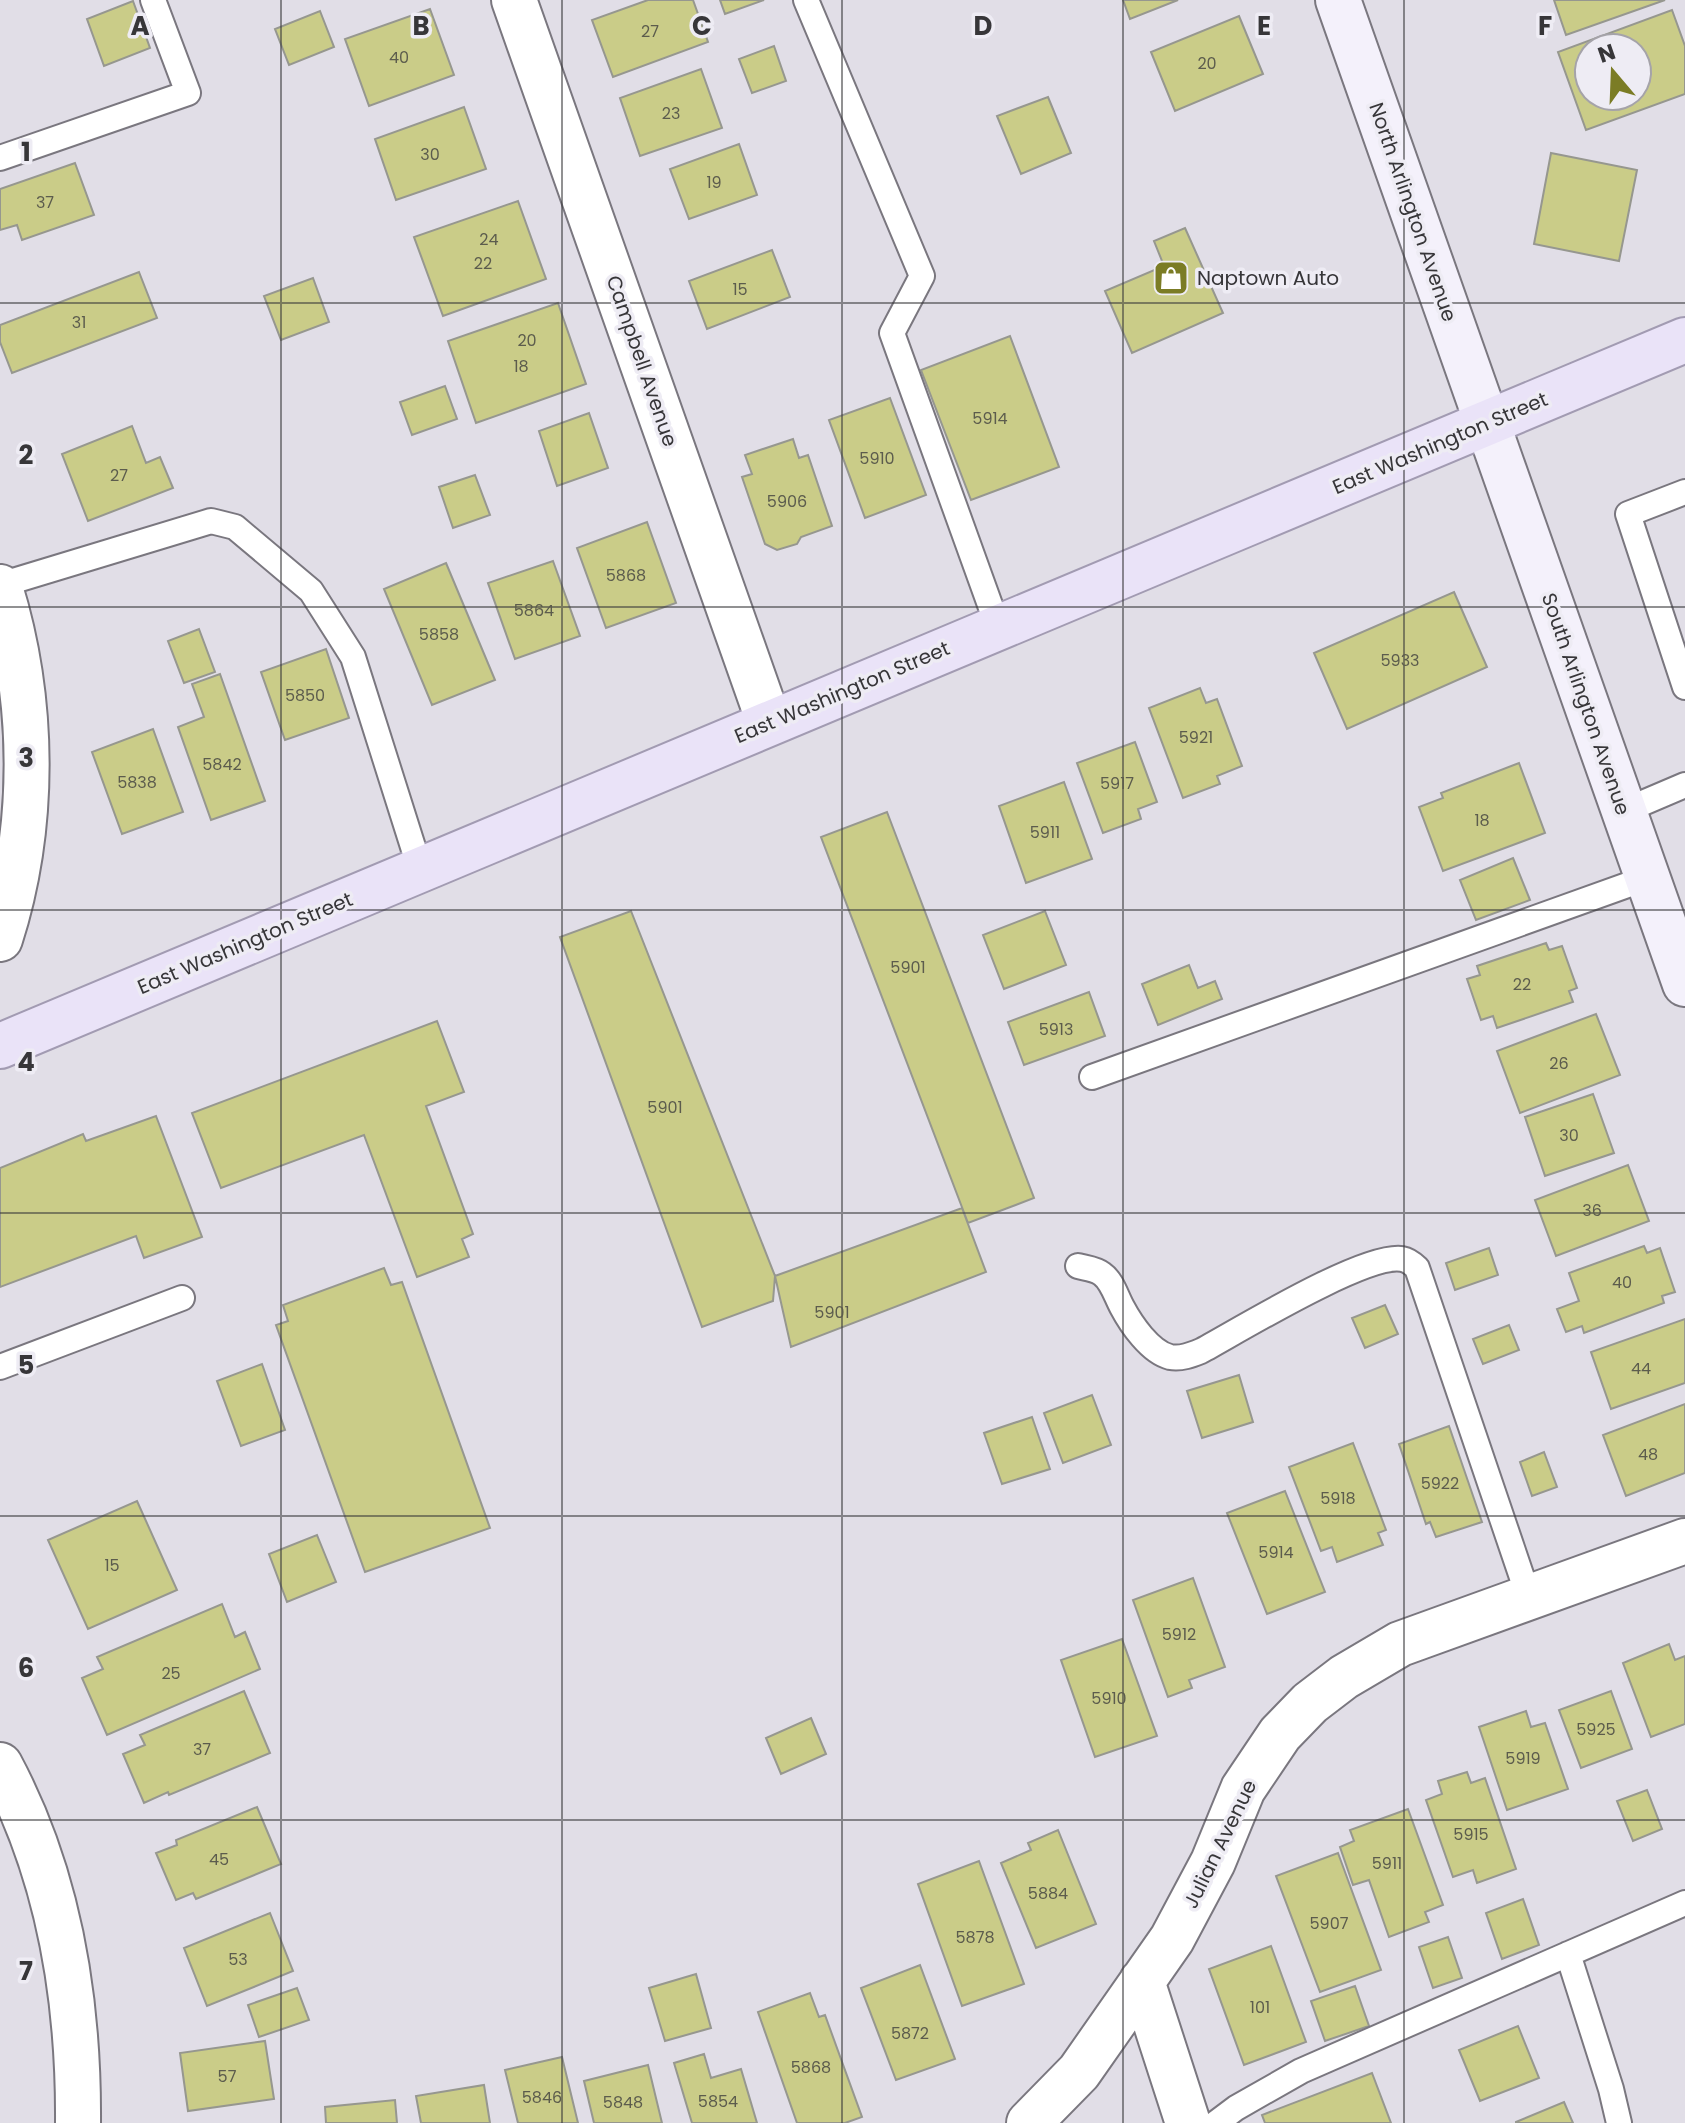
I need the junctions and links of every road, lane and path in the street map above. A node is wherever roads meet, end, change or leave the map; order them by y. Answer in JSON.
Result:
{"nodes":[{"id":1,"x":153,"y":0,"type":"edge"},
{"id":2,"x":514,"y":0,"type":"edge"},
{"id":3,"x":806,"y":0,"type":"edge"},
{"id":4,"x":1338,"y":0,"type":"edge"},
{"id":5,"x":0,"y":158,"type":"edge"},
{"id":6,"x":1685,"y":340,"type":"edge"},
{"id":7,"x":1487,"y":423,"type":"junction"},
{"id":8,"x":1685,"y":492,"type":"edge"},
{"id":9,"x":0,"y":586,"type":"edge"},
{"id":10,"x":998,"y":627,"type":"junction"},
{"id":11,"x":1685,"y":687,"type":"edge"},
{"id":12,"x":769,"y":722,"type":"junction"},
{"id":13,"x":1685,"y":785,"type":"edge"},
{"id":14,"x":1624,"y":811,"type":"junction"},
{"id":15,"x":420,"y":869,"type":"junction"},
{"id":16,"x":1647,"y":878,"type":"junction"},
{"id":17,"x":0,"y":939,"type":"edge"},
{"id":18,"x":1685,"y":984,"type":"edge"},
{"id":19,"x":0,"y":1046,"type":"edge"},
{"id":20,"x":1092,"y":1077,"type":"dead end"},
{"id":21,"x":1078,"y":1266,"type":"dead end"},
{"id":22,"x":182,"y":1298,"type":"dead end"},
{"id":23,"x":0,"y":1367,"type":"edge"},
{"id":24,"x":1685,"y":1541,"type":"edge"},
{"id":25,"x":1529,"y":1598,"type":"junction"},
{"id":26,"x":0,"y":1765,"type":"edge"},
{"id":27,"x":1685,"y":1903,"type":"edge"},
{"id":28,"x":1568,"y":1954,"type":"junction"},
{"id":29,"x":1142,"y":1981,"type":"junction"},
{"id":30,"x":78,"y":2123,"type":"edge"},
{"id":31,"x":1029,"y":2123,"type":"edge"},
{"id":32,"x":1188,"y":2123,"type":"edge"},
{"id":33,"x":1216,"y":2123,"type":"edge"},
{"id":34,"x":1619,"y":2123,"type":"edge"}],
"edges":[{"from":1,"to":5,"type":"lane"},
{"from":2,"to":12,"type":"street","name":"Campbell Avenue"},
{"from":3,"to":10,"type":"lane"},
{"from":4,"to":7,"type":"main road","name":"North Arlington Avenue"},
{"from":6,"to":7,"type":"main road","name":"East Washington Street"},
{"from":7,"to":10,"type":"main road","name":"East Washington Street"},
{"from":7,"to":14,"type":"main road","name":"South Arlington Avenue"},
{"from":8,"to":11,"type":"lane"},
{"from":9,"to":15,"type":"lane"},
{"from":9,"to":17,"type":"street"},
{"from":10,"to":12,"type":"main road","name":"East Washington Street"},
{"from":12,"to":15,"type":"main road","name":"East Washington Street"},
{"from":13,"to":14,"type":"lane"},
{"from":14,"to":16,"type":"main road","name":"South Arlington Avenue"},
{"from":15,"to":19,"type":"main road","name":"East Washington Street"},
{"from":16,"to":18,"type":"main road","name":"South Arlington Avenue"},
{"from":16,"to":20,"type":"lane"},
{"from":21,"to":25,"type":"lane"},
{"from":22,"to":23,"type":"lane"},
{"from":24,"to":25,"type":"street","name":"Julian Avenue"},
{"from":25,"to":29,"type":"street","name":"Julian Avenue"},
{"from":26,"to":30,"type":"street"},
{"from":27,"to":28,"type":"lane"},
{"from":28,"to":33,"type":"lane"},
{"from":28,"to":34,"type":"lane"},
{"from":29,"to":31,"type":"street","name":"Julian Avenue"},
{"from":29,"to":32,"type":"street"}]}
